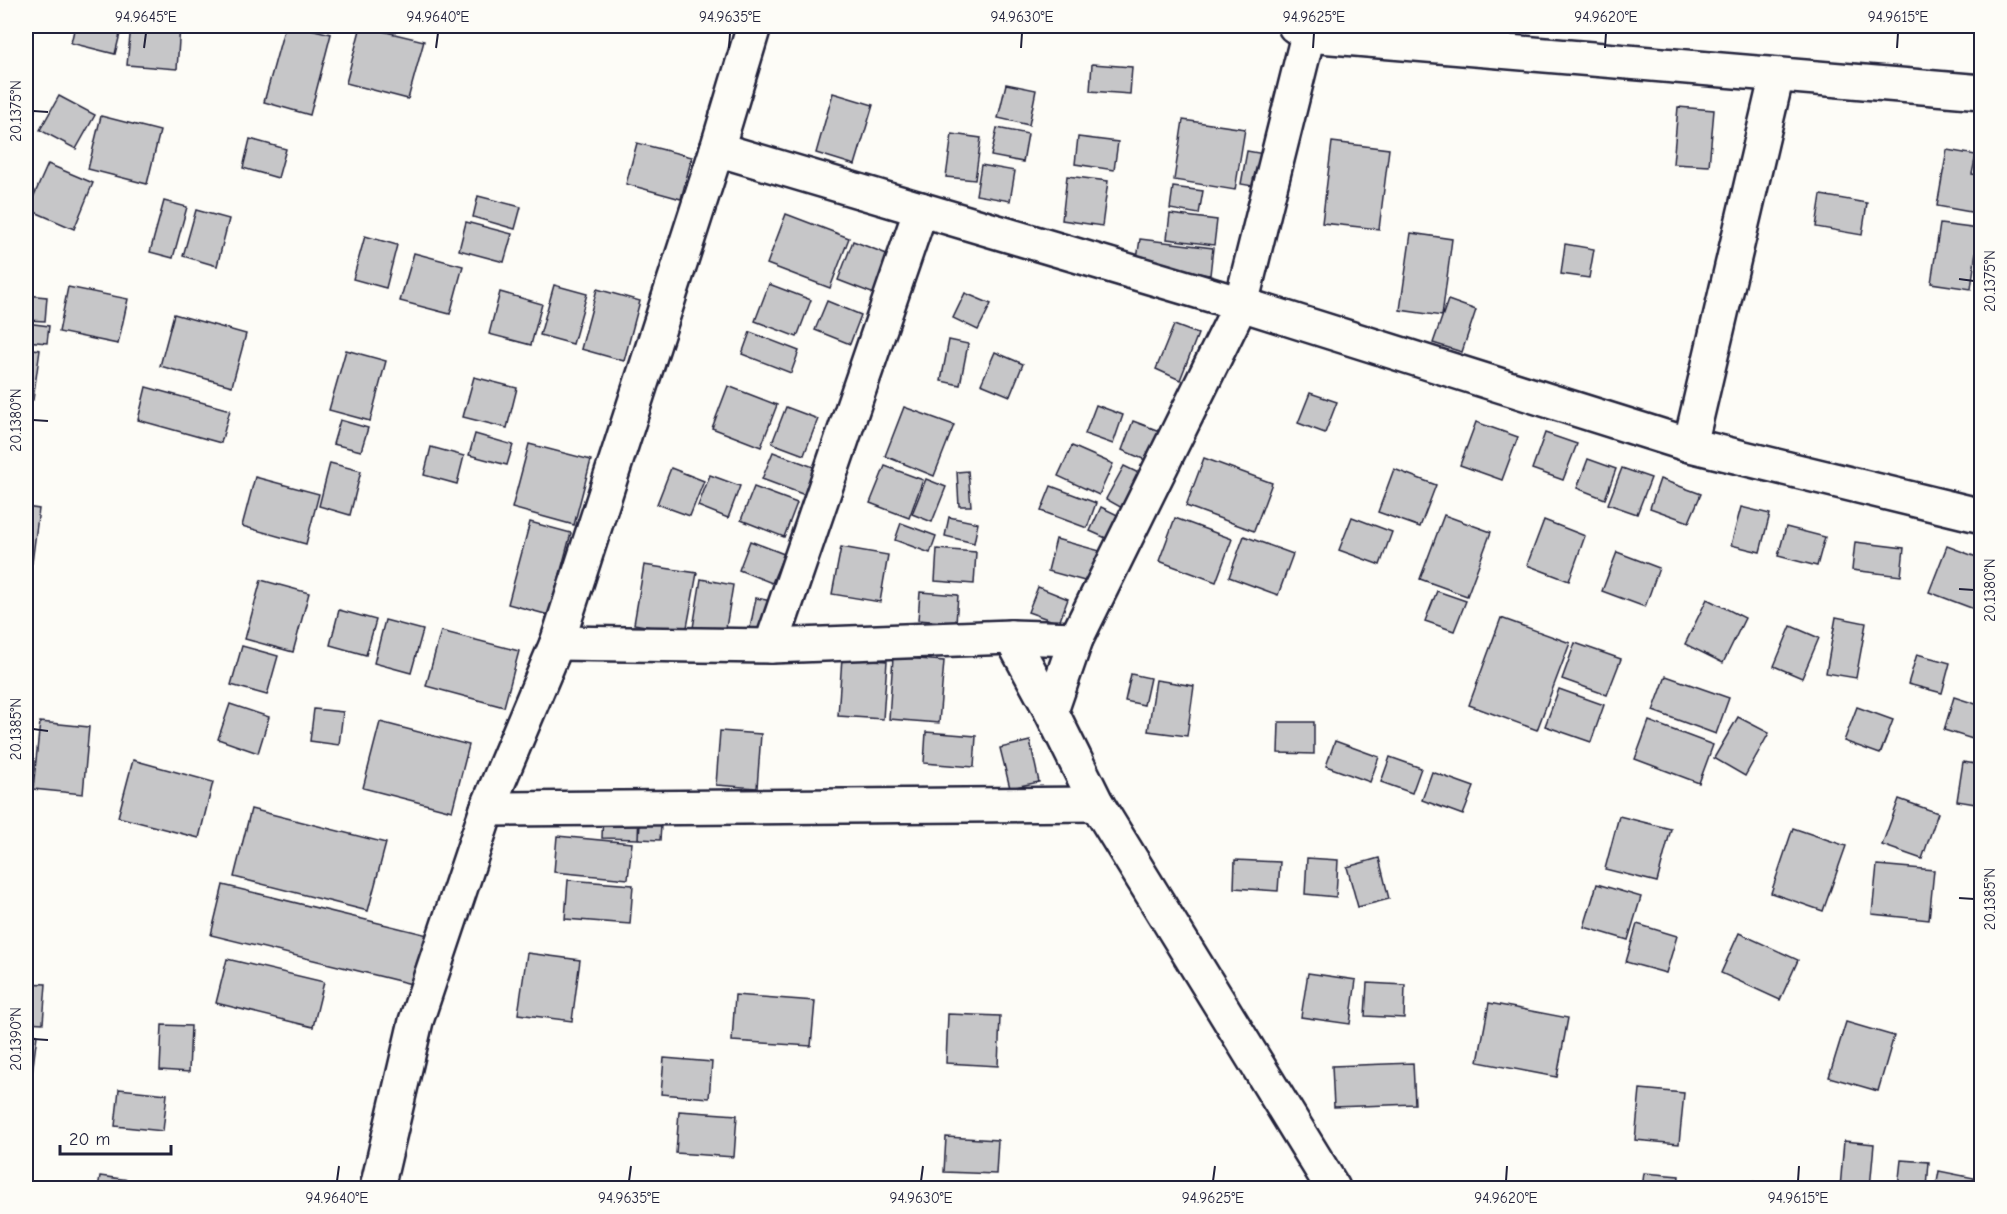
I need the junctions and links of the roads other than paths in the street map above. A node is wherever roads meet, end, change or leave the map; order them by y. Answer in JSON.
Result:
{"nodes":[{"id":1,"x":754,"y":26,"type":"edge"},
{"id":2,"x":1301,"y":30,"type":"edge"},
{"id":3,"x":1777,"y":75,"type":"junction"},
{"id":4,"x":1982,"y":92,"type":"edge"},
{"id":5,"x":717,"y":149,"type":"junction"},
{"id":6,"x":921,"y":209,"type":"junction"},
{"id":7,"x":1240,"y":304,"type":"junction"},
{"id":8,"x":1690,"y":445,"type":"junction"},
{"id":9,"x":1982,"y":516,"type":"edge"},
{"id":10,"x":1011,"y":638,"type":"junction"},
{"id":11,"x":1076,"y":639,"type":"junction"},
{"id":12,"x":557,"y":644,"type":"junction"},
{"id":13,"x":771,"y":646,"type":"junction"},
{"id":14,"x":1051,"y":711,"type":"junction"},
{"id":15,"x":1097,"y":804,"type":"junction"},
{"id":16,"x":487,"y":809,"type":"junction"},
{"id":17,"x":377,"y":1188,"type":"edge"},
{"id":18,"x":1333,"y":1188,"type":"edge"}],
"edges":[{"from":1,"to":5,"type":"street"},
{"from":2,"to":3,"type":"street"},
{"from":2,"to":7,"type":"street"},
{"from":3,"to":4,"type":"street"},
{"from":3,"to":8,"type":"street"},
{"from":5,"to":6,"type":"street"},
{"from":5,"to":12,"type":"street"},
{"from":6,"to":7,"type":"street"},
{"from":6,"to":13,"type":"street"},
{"from":7,"to":8,"type":"street"},
{"from":7,"to":11,"type":"street"},
{"from":8,"to":9,"type":"street"},
{"from":10,"to":11,"type":"street"},
{"from":10,"to":13,"type":"street"},
{"from":10,"to":14,"type":"street"},
{"from":11,"to":14,"type":"street"},
{"from":12,"to":13,"type":"street"},
{"from":12,"to":16,"type":"street"},
{"from":14,"to":15,"type":"street"},
{"from":15,"to":16,"type":"street"},
{"from":15,"to":18,"type":"street"},
{"from":16,"to":17,"type":"street"}]}
